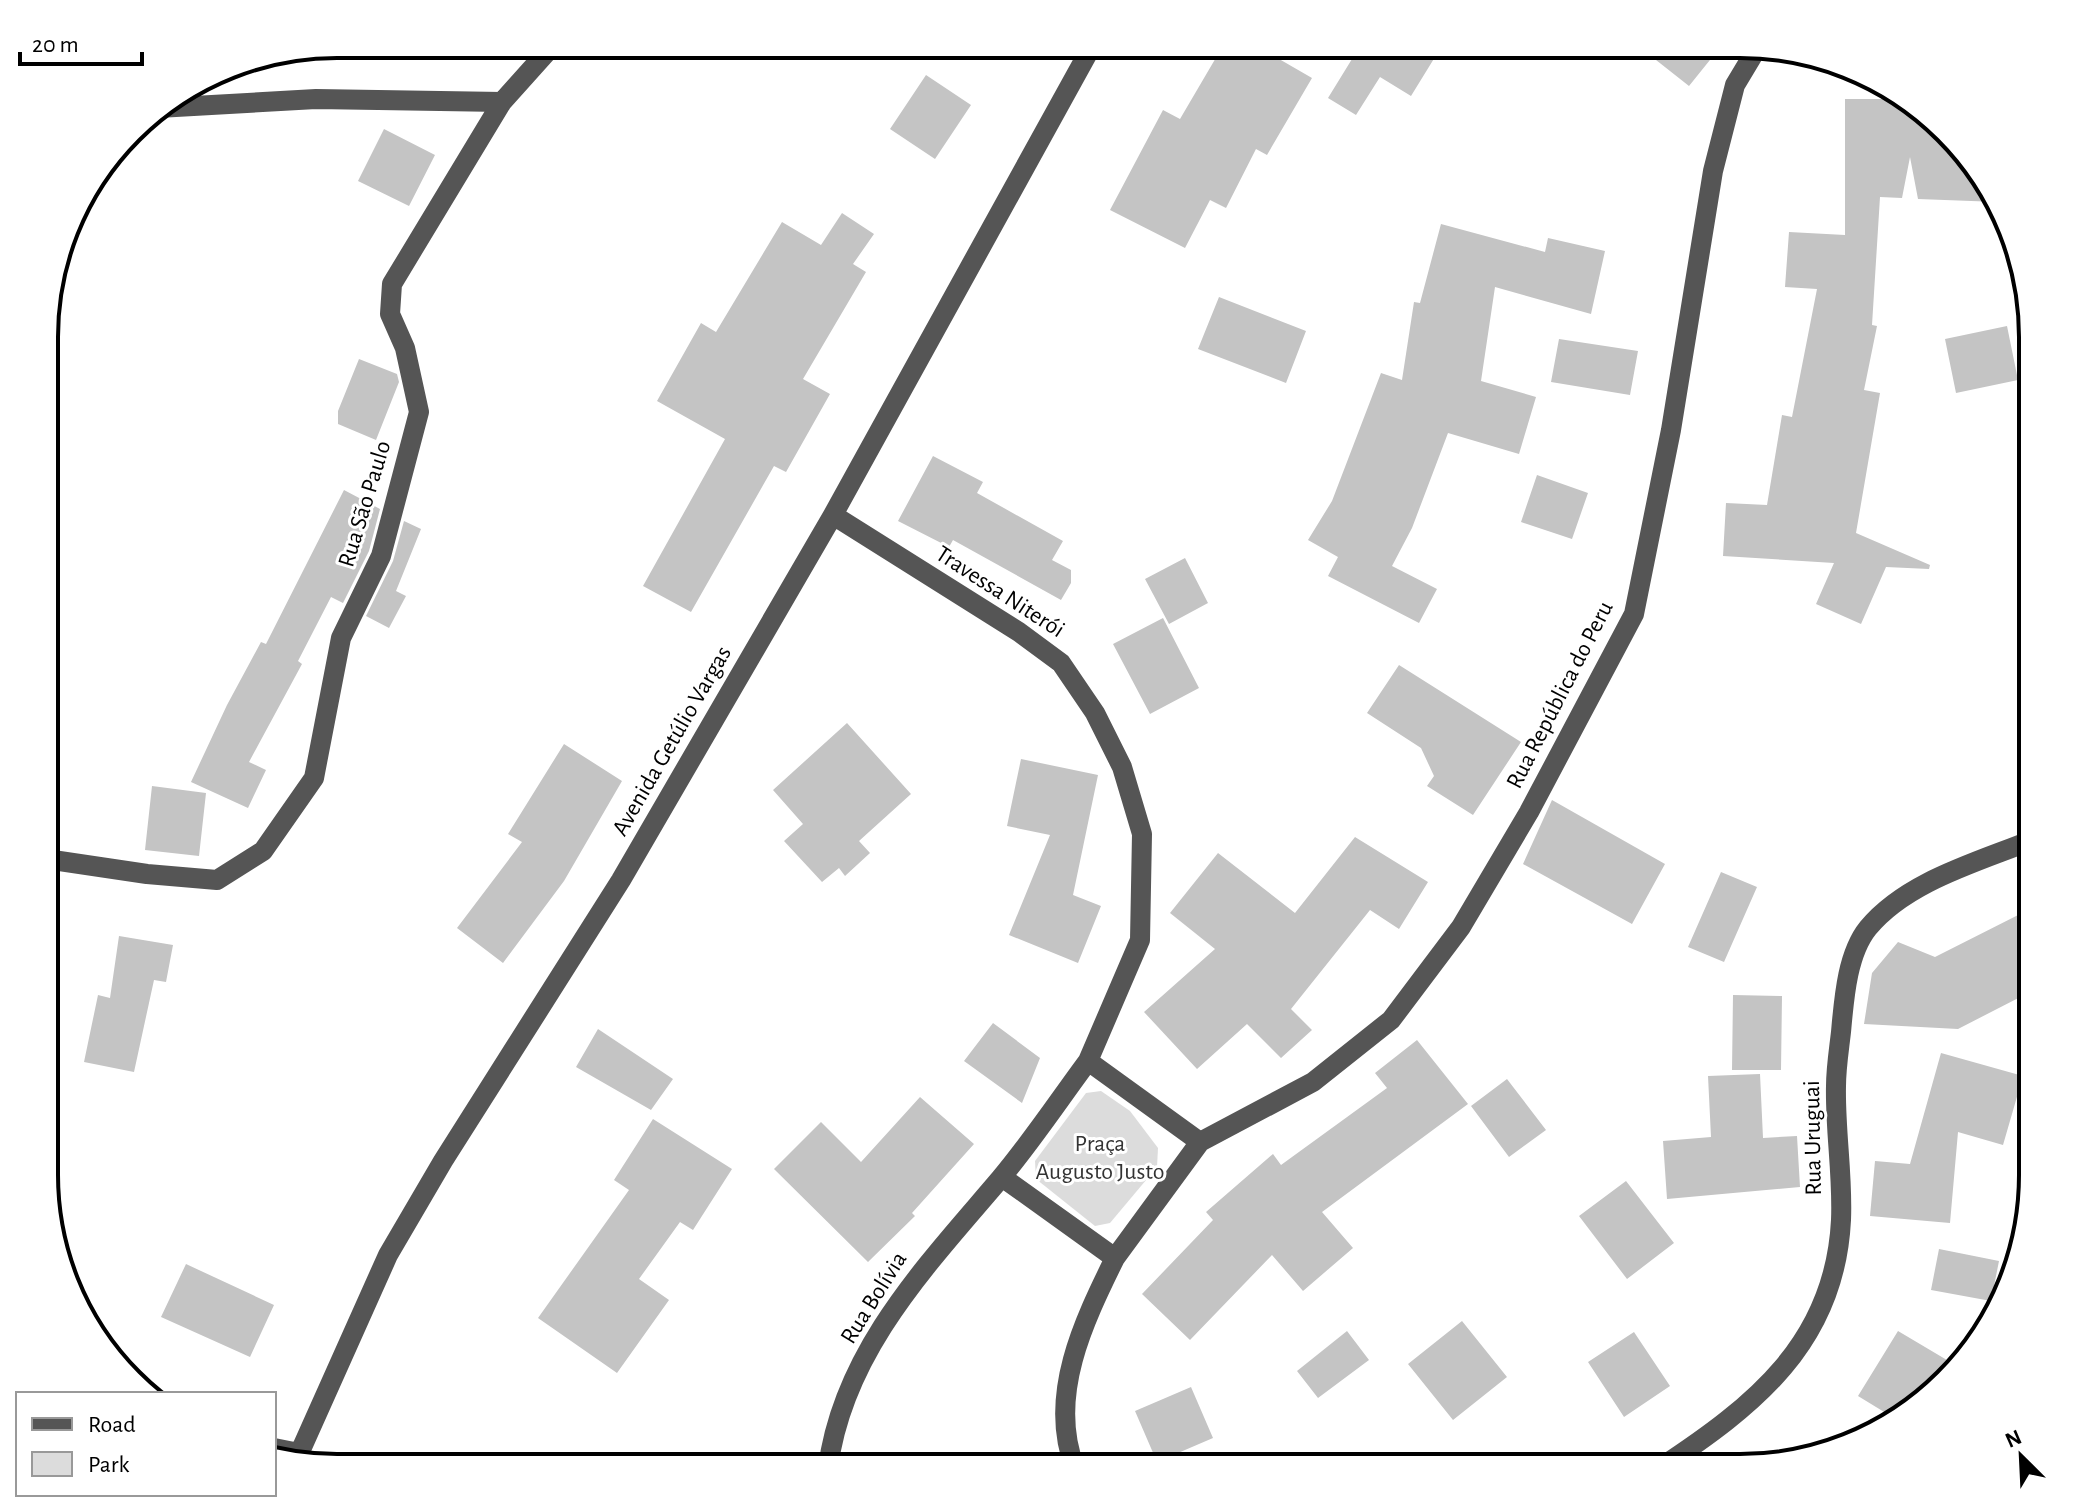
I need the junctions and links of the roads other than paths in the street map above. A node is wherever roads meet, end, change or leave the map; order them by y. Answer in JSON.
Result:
{"nodes":[{"id":1,"x":541,"y":59,"type":"edge"},
{"id":2,"x":1085,"y":59,"type":"edge"},
{"id":3,"x":1751,"y":59,"type":"edge"},
{"id":4,"x":189,"y":101,"type":"edge"},
{"id":5,"x":502,"y":102,"type":"junction"},
{"id":6,"x":833,"y":515,"type":"junction"},
{"id":7,"x":2018,"y":846,"type":"edge"},
{"id":8,"x":59,"y":861,"type":"edge"},
{"id":9,"x":1088,"y":1061,"type":"junction"},
{"id":10,"x":1200,"y":1142,"type":"junction"},
{"id":11,"x":1002,"y":1177,"type":"junction"},
{"id":12,"x":1115,"y":1258,"type":"junction"},
{"id":13,"x":300,"y":1451,"type":"edge"},
{"id":14,"x":832,"y":1453,"type":"edge"},
{"id":15,"x":1072,"y":1454,"type":"edge"},
{"id":16,"x":1680,"y":1454,"type":"edge"}],
"edges":[{"from":1,"to":5,"type":"street","name":"Rua São Paulo"},
{"from":2,"to":6,"type":"street","name":"Avenida Getúlio Vargas"},
{"from":3,"to":10,"type":"street","name":"Rua República do Peru"},
{"from":4,"to":5,"type":"street"},
{"from":5,"to":8,"type":"street","name":"Rua São Paulo"},
{"from":6,"to":9,"type":"street","name":"Travessa Niterói"},
{"from":6,"to":13,"type":"street","name":"Avenida Getúlio Vargas"},
{"from":7,"to":16,"type":"street","name":"Rua Uruguai"},
{"from":9,"to":10,"type":"street"},
{"from":9,"to":11,"type":"street"},
{"from":10,"to":12,"type":"street"},
{"from":11,"to":12,"type":"street"},
{"from":11,"to":14,"type":"street","name":"Rua Bolívia"},
{"from":12,"to":15,"type":"street"}]}
